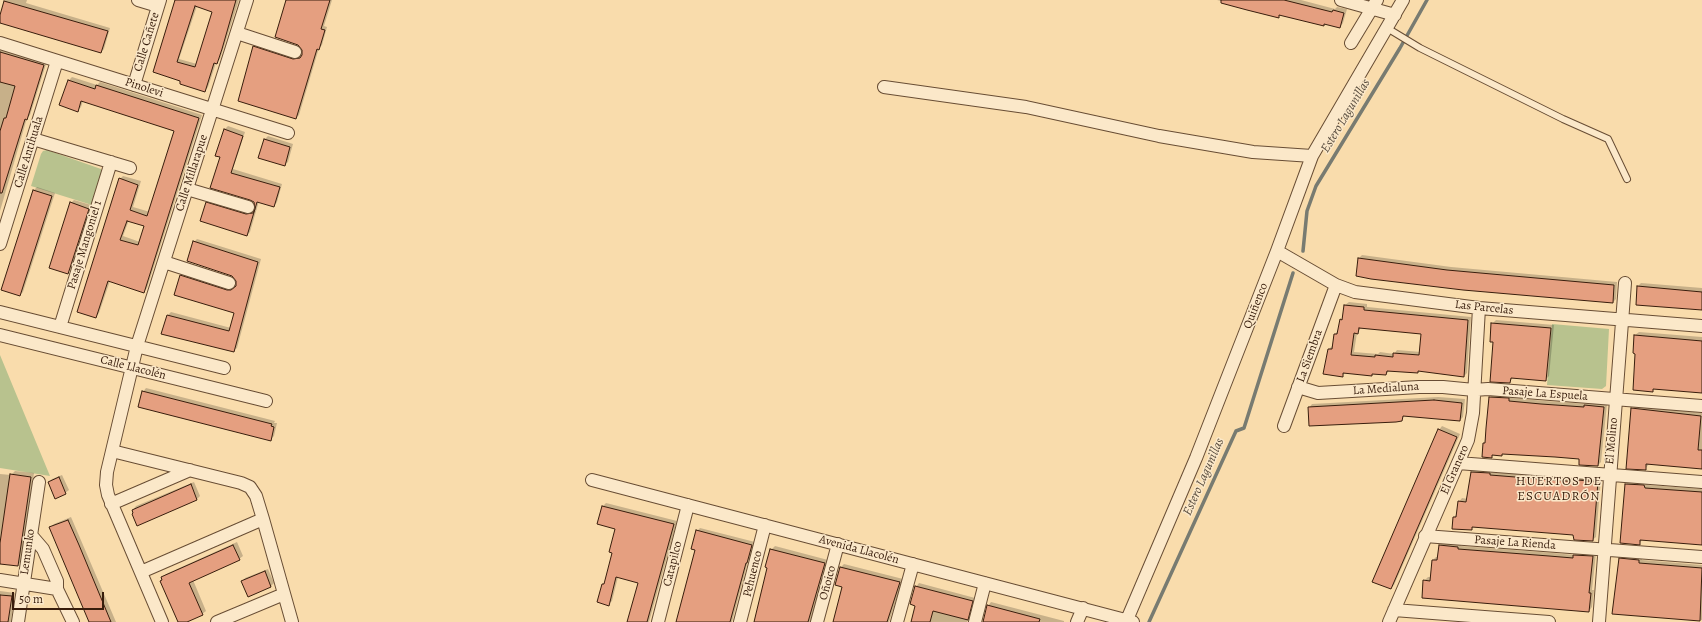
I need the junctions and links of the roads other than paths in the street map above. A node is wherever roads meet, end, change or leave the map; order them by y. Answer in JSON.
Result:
{"nodes":[{"id":1,"x":138,"y":0,"type":"edge"},
{"id":2,"x":247,"y":0,"type":"edge"},
{"id":3,"x":1341,"y":0,"type":"edge"},
{"id":4,"x":1403,"y":0,"type":"edge"},
{"id":5,"x":159,"y":3,"type":"edge"},
{"id":6,"x":1374,"y":4,"type":"edge"},
{"id":7,"x":1395,"y":15,"type":"junction"},
{"id":8,"x":1391,"y":30,"type":"junction"},
{"id":9,"x":237,"y":33,"type":"junction"},
{"id":10,"x":0,"y":42,"type":"edge"},
{"id":11,"x":1351,"y":43,"type":"dead end"},
{"id":12,"x":295,"y":52,"type":"dead end"},
{"id":13,"x":57,"y":61,"type":"junction"},
{"id":14,"x":134,"y":85,"type":"junction"},
{"id":15,"x":884,"y":87,"type":"dead end"},
{"id":16,"x":212,"y":110,"type":"junction"},
{"id":17,"x":288,"y":133,"type":"dead end"},
{"id":18,"x":33,"y":139,"type":"junction"},
{"id":19,"x":1312,"y":156,"type":"junction"},
{"id":20,"x":111,"y":162,"type":"junction"},
{"id":21,"x":130,"y":168,"type":"dead end"},
{"id":22,"x":1627,"y":179,"type":"dead end"},
{"id":23,"x":187,"y":189,"type":"junction"},
{"id":24,"x":248,"y":206,"type":"dead end"},
{"id":25,"x":0,"y":244,"type":"edge"},
{"id":26,"x":1277,"y":251,"type":"junction"},
{"id":27,"x":164,"y":262,"type":"junction"},
{"id":28,"x":229,"y":283,"type":"dead end"},
{"id":29,"x":1625,"y":283,"type":"dead end"},
{"id":30,"x":1336,"y":285,"type":"junction"},
{"id":31,"x":1480,"y":308,"type":"junction"},
{"id":32,"x":0,"y":312,"type":"edge"},
{"id":33,"x":1622,"y":320,"type":"junction"},
{"id":34,"x":1702,"y":326,"type":"edge"},
{"id":35,"x":60,"y":327,"type":"junction"},
{"id":36,"x":0,"y":335,"type":"edge"},
{"id":37,"x":138,"y":346,"type":"junction"},
{"id":38,"x":132,"y":368,"type":"junction"},
{"id":39,"x":224,"y":368,"type":"dead end"},
{"id":40,"x":1298,"y":387,"type":"junction"},
{"id":41,"x":1474,"y":390,"type":"junction"},
{"id":42,"x":1616,"y":399,"type":"junction"},
{"id":43,"x":266,"y":401,"type":"dead end"},
{"id":44,"x":1702,"y":406,"type":"edge"},
{"id":45,"x":1284,"y":426,"type":"dead end"},
{"id":46,"x":112,"y":451,"type":"junction"},
{"id":47,"x":1458,"y":463,"type":"junction"},
{"id":48,"x":190,"y":470,"type":"junction"},
{"id":49,"x":1610,"y":475,"type":"junction"},
{"id":50,"x":592,"y":480,"type":"dead end"},
{"id":51,"x":39,"y":482,"type":"dead end"},
{"id":52,"x":1702,"y":482,"type":"edge"},
{"id":53,"x":112,"y":504,"type":"junction"},
{"id":54,"x":688,"y":505,"type":"junction"},
{"id":55,"x":263,"y":519,"type":"junction"},
{"id":56,"x":765,"y":525,"type":"junction"},
{"id":57,"x":30,"y":535,"type":"junction"},
{"id":58,"x":1425,"y":536,"type":"junction"},
{"id":59,"x":838,"y":544,"type":"junction"},
{"id":60,"x":1604,"y":550,"type":"junction"},
{"id":61,"x":1702,"y":557,"type":"edge"},
{"id":62,"x":913,"y":564,"type":"junction"},
{"id":63,"x":140,"y":572,"type":"junction"},
{"id":64,"x":0,"y":580,"type":"edge"},
{"id":65,"x":24,"y":583,"type":"junction"},
{"id":66,"x":985,"y":583,"type":"junction"},
{"id":67,"x":57,"y":589,"type":"junction"},
{"id":68,"x":284,"y":594,"type":"junction"},
{"id":69,"x":1083,"y":608,"type":"junction"},
{"id":70,"x":1394,"y":610,"type":"junction"},
{"id":71,"x":1129,"y":621,"type":"edge"},
{"id":72,"x":18,"y":622,"type":"edge"},
{"id":73,"x":73,"y":622,"type":"edge"},
{"id":74,"x":162,"y":622,"type":"edge"},
{"id":75,"x":217,"y":622,"type":"edge"},
{"id":76,"x":292,"y":622,"type":"edge"},
{"id":77,"x":658,"y":622,"type":"edge"},
{"id":78,"x":740,"y":622,"type":"edge"},
{"id":79,"x":817,"y":622,"type":"edge"},
{"id":80,"x":897,"y":622,"type":"edge"},
{"id":81,"x":975,"y":622,"type":"edge"},
{"id":82,"x":1077,"y":622,"type":"edge"},
{"id":83,"x":1389,"y":622,"type":"edge"},
{"id":84,"x":1549,"y":622,"type":"edge"},
{"id":85,"x":1599,"y":622,"type":"edge"}],
"edges":[{"from":1,"to":5,"type":"street"},
{"from":2,"to":9,"type":"street","name":"Calle Millarapue"},
{"from":3,"to":6,"type":"street"},
{"from":4,"to":7,"type":"street","name":"Quiñenco"},
{"from":5,"to":14,"type":"street","name":"Calle Cañete"},
{"from":6,"to":7,"type":"street"},
{"from":6,"to":11,"type":"street"},
{"from":7,"to":8,"type":"street","name":"Quiñenco"},
{"from":8,"to":19,"type":"street","name":"Quiñenco"},
{"from":8,"to":22,"type":"lane"},
{"from":9,"to":12,"type":"street"},
{"from":9,"to":16,"type":"street","name":"Calle Millarapue"},
{"from":10,"to":13,"type":"street","name":"Pinolevi"},
{"from":13,"to":14,"type":"street","name":"Pinolevi"},
{"from":13,"to":18,"type":"street","name":"Calle Antihuala"},
{"from":14,"to":16,"type":"street","name":"Pinolevi"},
{"from":15,"to":19,"type":"street"},
{"from":16,"to":17,"type":"street","name":"Pinolevi"},
{"from":16,"to":23,"type":"street","name":"Calle Millarapue"},
{"from":18,"to":20,"type":"street"},
{"from":18,"to":25,"type":"street","name":"Calle Antihuala"},
{"from":19,"to":26,"type":"street","name":"Quiñenco"},
{"from":20,"to":21,"type":"street"},
{"from":20,"to":35,"type":"street","name":"Pasaje Mangoniel 1"},
{"from":23,"to":24,"type":"street"},
{"from":23,"to":27,"type":"street","name":"Calle Millarapue"},
{"from":26,"to":30,"type":"street","name":"Las Parcelas"},
{"from":26,"to":71,"type":"street","name":"Quiñenco"},
{"from":27,"to":28,"type":"street"},
{"from":27,"to":37,"type":"street","name":"Calle Millarapue"},
{"from":29,"to":33,"type":"street","name":"El Molino"},
{"from":30,"to":31,"type":"street","name":"Las Parcelas"},
{"from":30,"to":40,"type":"street","name":"La Siembra"},
{"from":31,"to":33,"type":"street","name":"Las Parcelas"},
{"from":31,"to":41,"type":"street","name":"El Granero"},
{"from":32,"to":35,"type":"street","name":"Calle Llacolén"},
{"from":33,"to":34,"type":"street","name":"Las Parcelas"},
{"from":33,"to":42,"type":"street","name":"El Molino"},
{"from":35,"to":37,"type":"street","name":"Calle Llacolén"},
{"from":36,"to":38,"type":"street","name":"Calle Llacolén"},
{"from":37,"to":38,"type":"street","name":"Calle Millarapue"},
{"from":37,"to":39,"type":"street","name":"Calle Llacolén"},
{"from":38,"to":43,"type":"street","name":"Calle Llacolén"},
{"from":38,"to":46,"type":"street","name":"Calle Millarapue"},
{"from":40,"to":41,"type":"street","name":"La Medialuna"},
{"from":40,"to":45,"type":"street","name":"La Siembra"},
{"from":41,"to":42,"type":"street","name":"Pasaje La Espuela"},
{"from":41,"to":47,"type":"street","name":"El Granero"},
{"from":42,"to":44,"type":"street","name":"Pasaje La Espuela"},
{"from":42,"to":49,"type":"street","name":"El Molino"},
{"from":46,"to":48,"type":"street"},
{"from":46,"to":53,"type":"street","name":"Calle Millarapue"},
{"from":47,"to":49,"type":"street"},
{"from":47,"to":58,"type":"street","name":"El Granero"},
{"from":48,"to":53,"type":"street"},
{"from":48,"to":55,"type":"street"},
{"from":49,"to":52,"type":"street"},
{"from":49,"to":60,"type":"street","name":"El Molino"},
{"from":50,"to":54,"type":"street","name":"Avenida Llacolén"},
{"from":51,"to":57,"type":"street","name":"Lemunko"},
{"from":53,"to":63,"type":"street","name":"Calle Millarapue"},
{"from":54,"to":56,"type":"street","name":"Avenida Llacolén"},
{"from":54,"to":77,"type":"street","name":"Catapilco"},
{"from":55,"to":63,"type":"street"},
{"from":55,"to":68,"type":"street"},
{"from":56,"to":59,"type":"street","name":"Avenida Llacolén"},
{"from":56,"to":78,"type":"street","name":"Pehuenco"},
{"from":57,"to":65,"type":"street","name":"Lemunko"},
{"from":57,"to":67,"type":"street"},
{"from":58,"to":60,"type":"street","name":"Pasaje La Rienda"},
{"from":58,"to":70,"type":"street","name":"El Granero"},
{"from":59,"to":62,"type":"street","name":"Avenida Llacolén"},
{"from":59,"to":79,"type":"street","name":"Oñoico"},
{"from":60,"to":61,"type":"street","name":"Pasaje La Rienda"},
{"from":60,"to":85,"type":"street","name":"El Molino"},
{"from":62,"to":66,"type":"street","name":"Avenida Llacolén"},
{"from":62,"to":80,"type":"street"},
{"from":63,"to":74,"type":"street","name":"Calle Millarapue"},
{"from":64,"to":65,"type":"street"},
{"from":65,"to":67,"type":"street"},
{"from":65,"to":72,"type":"street","name":"Lemunko"},
{"from":66,"to":69,"type":"street","name":"Avenida Llacolén"},
{"from":66,"to":81,"type":"street"},
{"from":67,"to":73,"type":"street"},
{"from":68,"to":75,"type":"street"},
{"from":68,"to":76,"type":"street"},
{"from":69,"to":71,"type":"street","name":"Avenida Llacolén"},
{"from":69,"to":82,"type":"street"},
{"from":70,"to":83,"type":"street","name":"El Granero"},
{"from":70,"to":84,"type":"street"}]}
